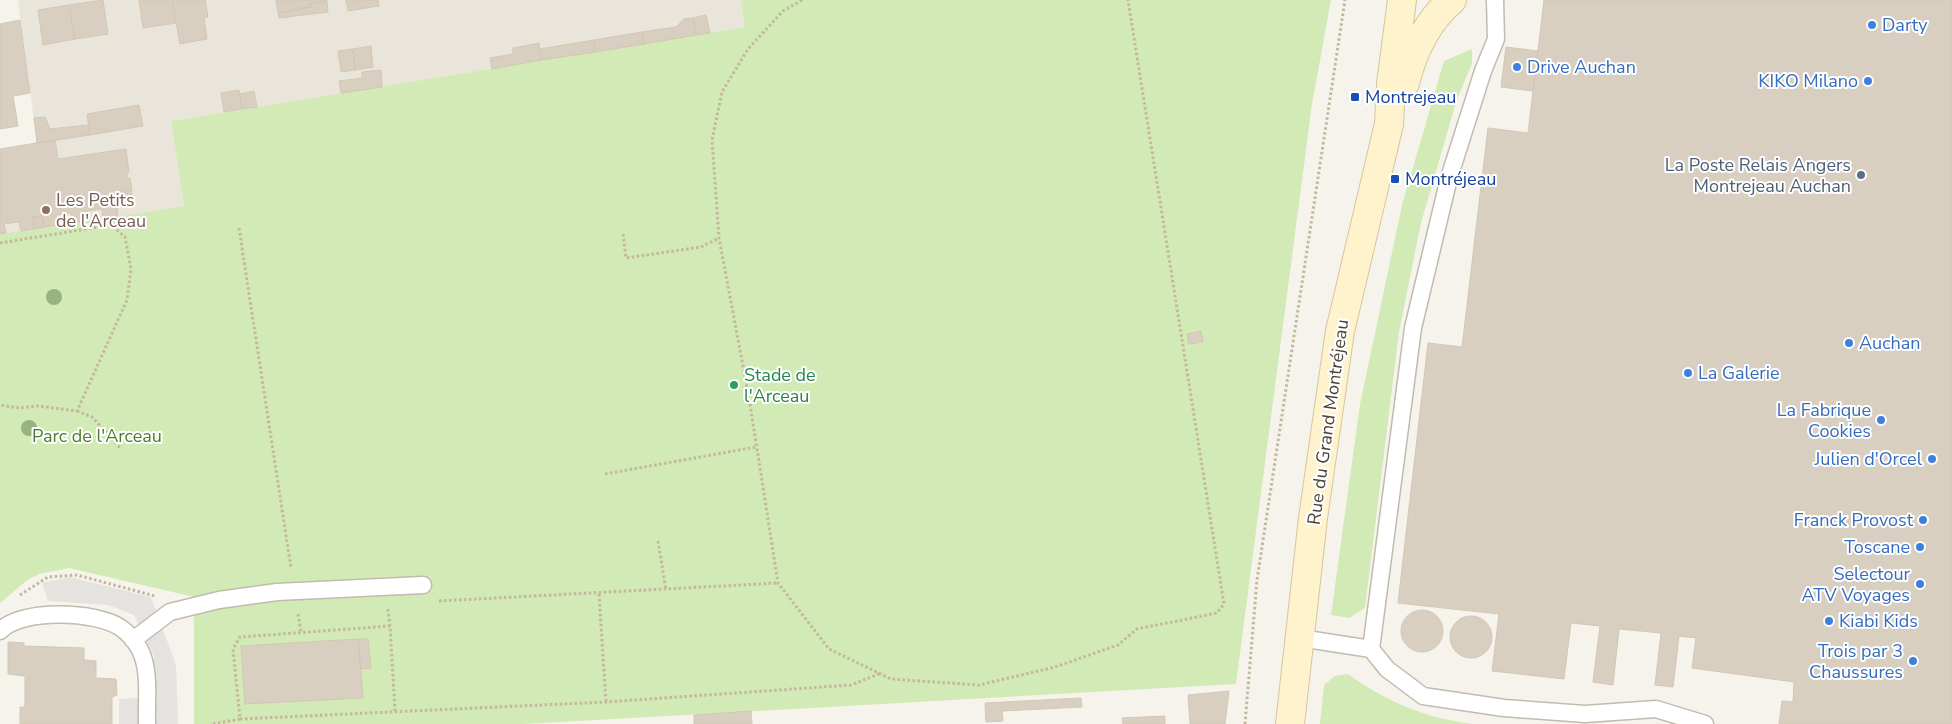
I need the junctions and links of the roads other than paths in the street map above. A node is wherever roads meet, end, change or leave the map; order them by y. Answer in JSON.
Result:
{"nodes":[{"id":1,"x":1402,"y":0,"type":"edge"},
{"id":2,"x":1452,"y":0,"type":"edge"},
{"id":3,"x":1495,"y":0,"type":"edge"},
{"id":4,"x":1390,"y":124,"type":"junction"},
{"id":5,"x":423,"y":585,"type":"road end"},
{"id":6,"x":0,"y":631,"type":"edge"},
{"id":7,"x":1300,"y":638,"type":"junction"},
{"id":8,"x":133,"y":640,"type":"junction"},
{"id":9,"x":1371,"y":649,"type":"junction"},
{"id":10,"x":147,"y":724,"type":"edge"},
{"id":11,"x":1290,"y":724,"type":"edge"},
{"id":12,"x":1705,"y":724,"type":"edge"}],
"edges":[{"from":1,"to":4,"type":"street","name":"Rue du Grand Montréjeau"},
{"from":2,"to":4,"type":"street","name":"Rue du Grand Montréjeau"},
{"from":3,"to":9,"type":"lane"},
{"from":4,"to":7,"type":"street","name":"Rue du Grand Montréjeau"},
{"from":5,"to":8,"type":"lane"},
{"from":6,"to":8,"type":"lane"},
{"from":7,"to":9,"type":"lane"},
{"from":7,"to":11,"type":"street","name":"Rue du Grand Montréjeau"},
{"from":8,"to":10,"type":"lane"},
{"from":9,"to":12,"type":"lane"}]}
